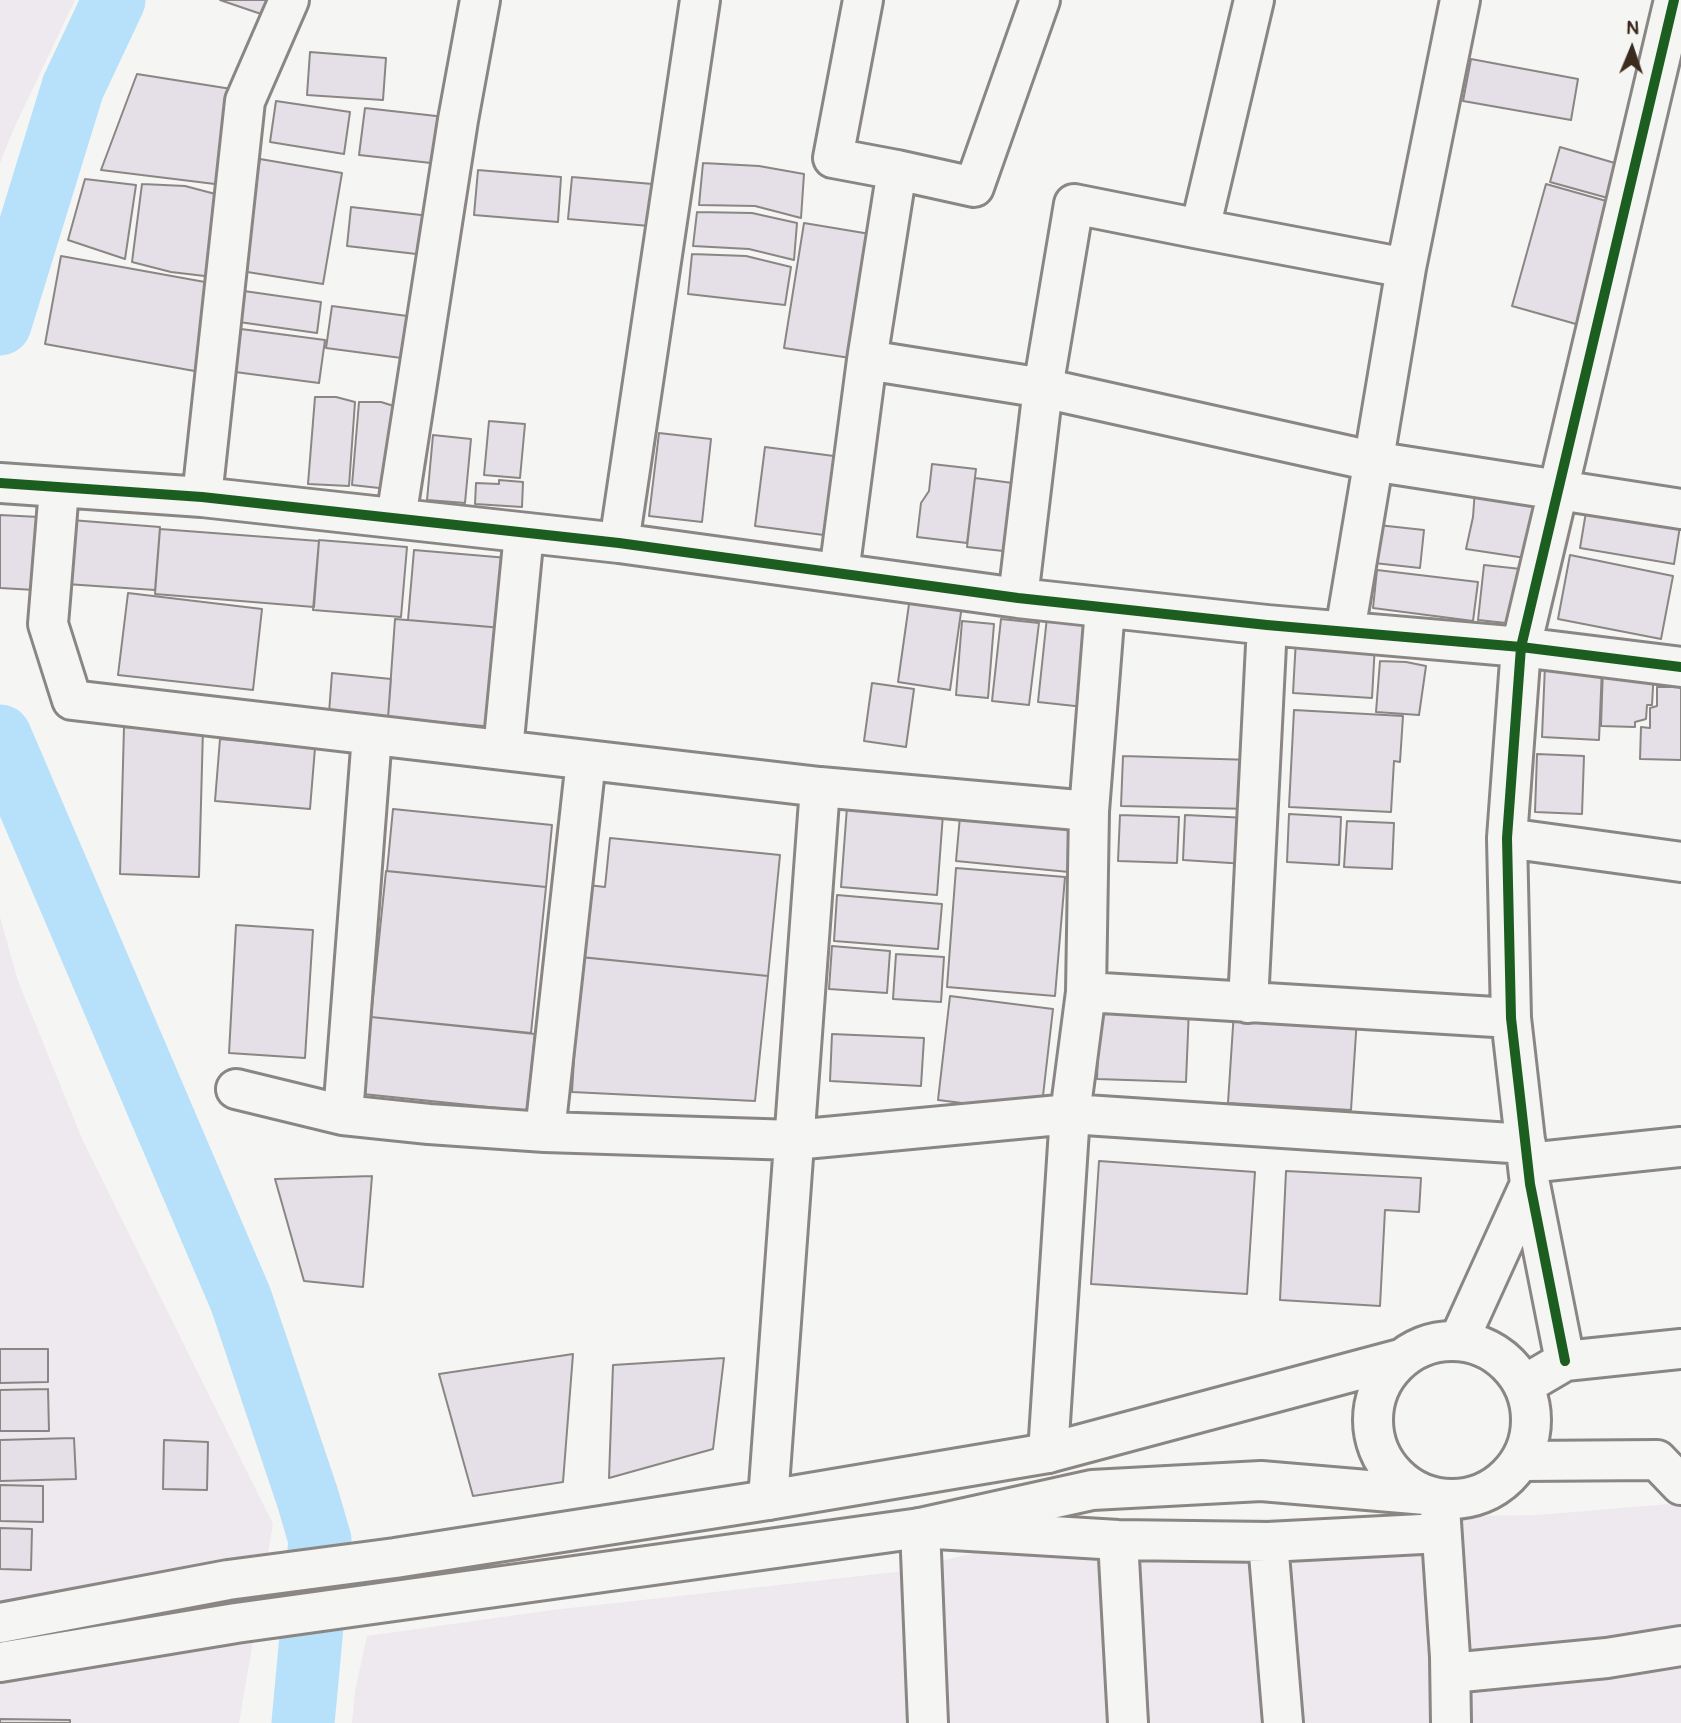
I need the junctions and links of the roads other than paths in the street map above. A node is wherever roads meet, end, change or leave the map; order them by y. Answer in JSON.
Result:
{"nodes":[{"id":1,"x":289,"y":0,"type":"edge"},
{"id":2,"x":480,"y":0,"type":"edge"},
{"id":3,"x":700,"y":0,"type":"edge"},
{"id":4,"x":863,"y":0,"type":"edge"},
{"id":5,"x":1040,"y":0,"type":"edge"},
{"id":6,"x":1254,"y":0,"type":"edge"},
{"id":7,"x":1460,"y":0,"type":"edge"},
{"id":8,"x":1674,"y":0,"type":"edge"},
{"id":9,"x":897,"y":170,"type":"junction"},
{"id":10,"x":1200,"y":229,"type":"junction"},
{"id":11,"x":1406,"y":268,"type":"junction"},
{"id":12,"x":867,"y":360,"type":"junction"},
{"id":13,"x":1043,"y":388,"type":"junction"},
{"id":14,"x":1372,"y":461,"type":"junction"},
{"id":15,"x":0,"y":484,"type":"edge"},
{"id":16,"x":59,"y":489,"type":"junction"},
{"id":17,"x":1559,"y":491,"type":"junction"},
{"id":18,"x":202,"y":497,"type":"junction"},
{"id":19,"x":1681,"y":509,"type":"edge"},
{"id":20,"x":396,"y":518,"type":"junction"},
{"id":21,"x":524,"y":533,"type":"junction"},
{"id":22,"x":619,"y":542,"type":"junction"},
{"id":23,"x":839,"y":573,"type":"junction"},
{"id":24,"x":1018,"y":598,"type":"junction"},
{"id":25,"x":1105,"y":608,"type":"junction"},
{"id":26,"x":1267,"y":625,"type":"junction"},
{"id":27,"x":1345,"y":631,"type":"junction"},
{"id":28,"x":1521,"y":647,"type":"junction"},
{"id":29,"x":1681,"y":667,"type":"edge"},
{"id":30,"x":372,"y":735,"type":"junction"},
{"id":31,"x":503,"y":750,"type":"junction"},
{"id":32,"x":586,"y":760,"type":"junction"},
{"id":33,"x":820,"y":788,"type":"junction"},
{"id":34,"x":1089,"y":811,"type":"junction"},
{"id":35,"x":1507,"y":838,"type":"junction"},
{"id":36,"x":1681,"y":862,"type":"edge"},
{"id":37,"x":1086,"y":992,"type":"junction"},
{"id":38,"x":1248,"y":1003,"type":"junction"},
{"id":39,"x":1511,"y":1018,"type":"junction"},
{"id":40,"x":236,"y":1088,"type":"dead end"},
{"id":41,"x":1070,"y":1114,"type":"junction"},
{"id":42,"x":343,"y":1115,"type":"junction"},
{"id":43,"x":545,"y":1132,"type":"junction"},
{"id":44,"x":794,"y":1140,"type":"junction"},
{"id":45,"x":1681,"y":1147,"type":"edge"},
{"id":46,"x":1528,"y":1163,"type":"junction"},
{"id":47,"x":1460,"y":1340,"type":"junction"},
{"id":48,"x":1681,"y":1349,"type":"edge"},
{"id":49,"x":1400,"y":1359,"type":"junction"},
{"id":50,"x":1565,"y":1361,"type":"junction"},
{"id":51,"x":1524,"y":1385,"type":"junction"},
{"id":52,"x":1048,"y":1453,"type":"junction"},
{"id":53,"x":1521,"y":1461,"type":"junction"},
{"id":54,"x":1681,"y":1485,"type":"edge"},
{"id":55,"x":768,"y":1500,"type":"junction"},
{"id":56,"x":1436,"y":1509,"type":"junction"},
{"id":57,"x":920,"y":1528,"type":"junction"},
{"id":58,"x":1118,"y":1540,"type":"junction"},
{"id":59,"x":1268,"y":1542,"type":"junction"},
{"id":60,"x":0,"y":1623,"type":"edge"},
{"id":61,"x":1681,"y":1646,"type":"edge"},
{"id":62,"x":0,"y":1662,"type":"edge"},
{"id":63,"x":1451,"y":1673,"type":"junction"},
{"id":64,"x":928,"y":1723,"type":"edge"},
{"id":65,"x":1128,"y":1723,"type":"edge"},
{"id":66,"x":1283,"y":1723,"type":"edge"},
{"id":67,"x":1451,"y":1723,"type":"edge"}],
"edges":[{"from":1,"to":18,"type":"street"},
{"from":2,"to":20,"type":"street"},
{"from":3,"to":22,"type":"street"},
{"from":4,"to":9,"type":"street"},
{"from":5,"to":9,"type":"street"},
{"from":6,"to":10,"type":"street"},
{"from":7,"to":11,"type":"street"},
{"from":8,"to":17,"type":"street"},
{"from":9,"to":12,"type":"street"},
{"from":10,"to":11,"type":"street"},
{"from":10,"to":13,"type":"street"},
{"from":11,"to":14,"type":"street"},
{"from":12,"to":13,"type":"street"},
{"from":12,"to":23,"type":"street"},
{"from":13,"to":14,"type":"street"},
{"from":13,"to":24,"type":"street"},
{"from":14,"to":17,"type":"street"},
{"from":14,"to":27,"type":"street"},
{"from":15,"to":16,"type":"street"},
{"from":16,"to":18,"type":"street"},
{"from":16,"to":30,"type":"street"},
{"from":17,"to":19,"type":"street"},
{"from":17,"to":28,"type":"street"},
{"from":18,"to":20,"type":"street"},
{"from":20,"to":21,"type":"street"},
{"from":21,"to":22,"type":"street"},
{"from":21,"to":31,"type":"street"},
{"from":22,"to":23,"type":"street"},
{"from":23,"to":24,"type":"street"},
{"from":24,"to":25,"type":"street"},
{"from":25,"to":26,"type":"street"},
{"from":25,"to":34,"type":"street"},
{"from":26,"to":27,"type":"street"},
{"from":26,"to":38,"type":"street"},
{"from":27,"to":28,"type":"street"},
{"from":28,"to":29,"type":"street"},
{"from":28,"to":35,"type":"street"},
{"from":30,"to":31,"type":"street"},
{"from":30,"to":42,"type":"street"},
{"from":31,"to":32,"type":"street"},
{"from":32,"to":33,"type":"street"},
{"from":32,"to":43,"type":"street"},
{"from":33,"to":34,"type":"street"},
{"from":33,"to":44,"type":"street"},
{"from":34,"to":37,"type":"street"},
{"from":35,"to":36,"type":"street"},
{"from":35,"to":39,"type":"street"},
{"from":37,"to":38,"type":"street"},
{"from":37,"to":41,"type":"street"},
{"from":38,"to":39,"type":"street"},
{"from":39,"to":46,"type":"street"},
{"from":40,"to":42,"type":"street"},
{"from":41,"to":44,"type":"street"},
{"from":41,"to":46,"type":"street"},
{"from":41,"to":52,"type":"street"},
{"from":42,"to":43,"type":"street"},
{"from":43,"to":44,"type":"street"},
{"from":44,"to":55,"type":"street"},
{"from":45,"to":46,"type":"street"},
{"from":46,"to":47,"type":"street"},
{"from":46,"to":50,"type":"street"},
{"from":47,"to":49,"type":"street"},
{"from":47,"to":51,"type":"street"},
{"from":48,"to":50,"type":"street"},
{"from":49,"to":52,"type":"street"},
{"from":49,"to":56,"type":"street"},
{"from":50,"to":51,"type":"street"},
{"from":51,"to":53,"type":"street"},
{"from":52,"to":55,"type":"street"},
{"from":53,"to":54,"type":"street"},
{"from":53,"to":56,"type":"street"},
{"from":55,"to":60,"type":"street"},
{"from":56,"to":57,"type":"street"},
{"from":56,"to":59,"type":"street"},
{"from":56,"to":63,"type":"street"},
{"from":57,"to":58,"type":"street"},
{"from":57,"to":62,"type":"street"},
{"from":57,"to":64,"type":"street"},
{"from":58,"to":59,"type":"street"},
{"from":58,"to":65,"type":"street"},
{"from":59,"to":66,"type":"street"},
{"from":61,"to":63,"type":"street"},
{"from":63,"to":67,"type":"street"}]}
